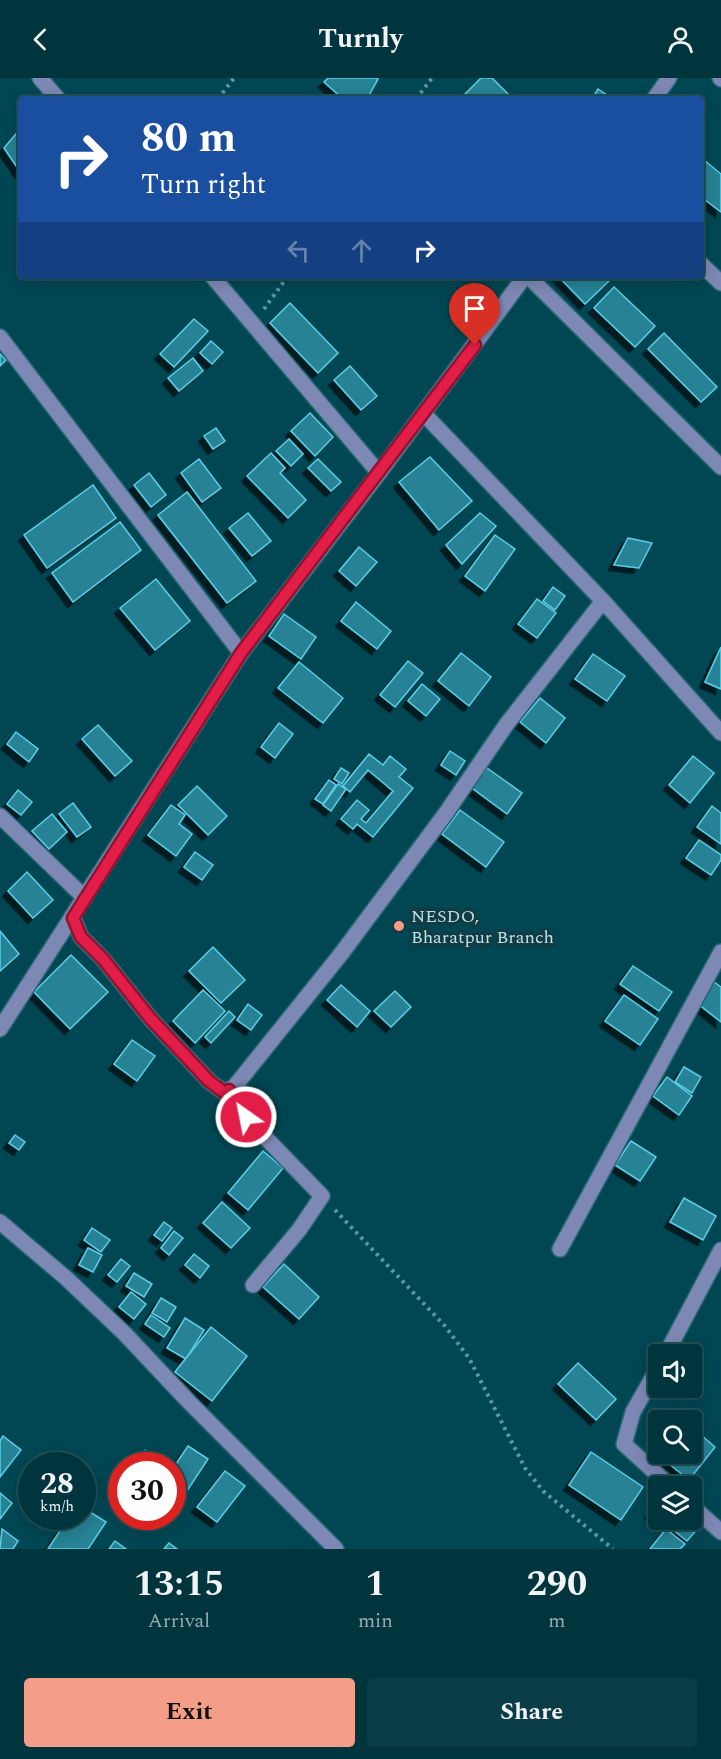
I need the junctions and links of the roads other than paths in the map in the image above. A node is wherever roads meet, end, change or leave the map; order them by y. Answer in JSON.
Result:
{"nodes":[{"id":1,"x":40,"y":78,"type":"edge"},
{"id":2,"x":669,"y":78,"type":"edge"},
{"id":3,"x":55,"y":96,"type":"edge"},
{"id":4,"x":656,"y":96,"type":"edge"},
{"id":5,"x":704,"y":267,"type":"edge"},
{"id":6,"x":215,"y":279,"type":"edge"},
{"id":7,"x":525,"y":279,"type":"edge"},
{"id":8,"x":530,"y":279,"type":"edge"},
{"id":9,"x":721,"y":283,"type":"edge"},
{"id":10,"x":0,"y":337,"type":"edge"},
{"id":11,"x":424,"y":414,"type":"junction"},
{"id":12,"x":721,"y":467,"type":"edge"},
{"id":13,"x":379,"y":473,"type":"junction"},
{"id":14,"x":603,"y":601,"type":"junction"},
{"id":15,"x":241,"y":653,"type":"junction"},
{"id":16,"x":721,"y":733,"type":"edge"},
{"id":17,"x":0,"y":816,"type":"edge"},
{"id":18,"x":85,"y":898,"type":"junction"},
{"id":19,"x":73,"y":918,"type":"junction"},
{"id":20,"x":721,"y":952,"type":"edge"},
{"id":21,"x":0,"y":1029,"type":"edge"},
{"id":22,"x":229,"y":1090,"type":"junction"},
{"id":23,"x":0,"y":1222,"type":"edge"},
{"id":24,"x":560,"y":1249,"type":"dead end"},
{"id":25,"x":721,"y":1250,"type":"edge"},
{"id":26,"x":253,"y":1285,"type":"dead end"},
{"id":27,"x":671,"y":1344,"type":"edge"},
{"id":28,"x":648,"y":1386,"type":"edge"},
{"id":29,"x":659,"y":1476,"type":"edge"},
{"id":30,"x":702,"y":1515,"type":"edge"},
{"id":31,"x":721,"y":1532,"type":"edge"},
{"id":32,"x":336,"y":1549,"type":"edge"}],
"edges":[{"from":1,"to":3,"type":"street"},
{"from":2,"to":4,"type":"street"},
{"from":5,"to":9,"type":"street"},
{"from":6,"to":13,"type":"street"},
{"from":7,"to":11,"type":"street"},
{"from":8,"to":12,"type":"street"},
{"from":10,"to":15,"type":"street"},
{"from":11,"to":13,"type":"street"},
{"from":11,"to":14,"type":"street"},
{"from":13,"to":15,"type":"street"},
{"from":14,"to":16,"type":"street"},
{"from":14,"to":22,"type":"street"},
{"from":15,"to":18,"type":"street"},
{"from":17,"to":18,"type":"street"},
{"from":18,"to":19,"type":"street"},
{"from":19,"to":21,"type":"street"},
{"from":19,"to":22,"type":"street"},
{"from":20,"to":24,"type":"street"},
{"from":22,"to":26,"type":"street"},
{"from":23,"to":32,"type":"street"},
{"from":25,"to":27,"type":"street"},
{"from":28,"to":29,"type":"street"},
{"from":30,"to":31,"type":"street"}]}
